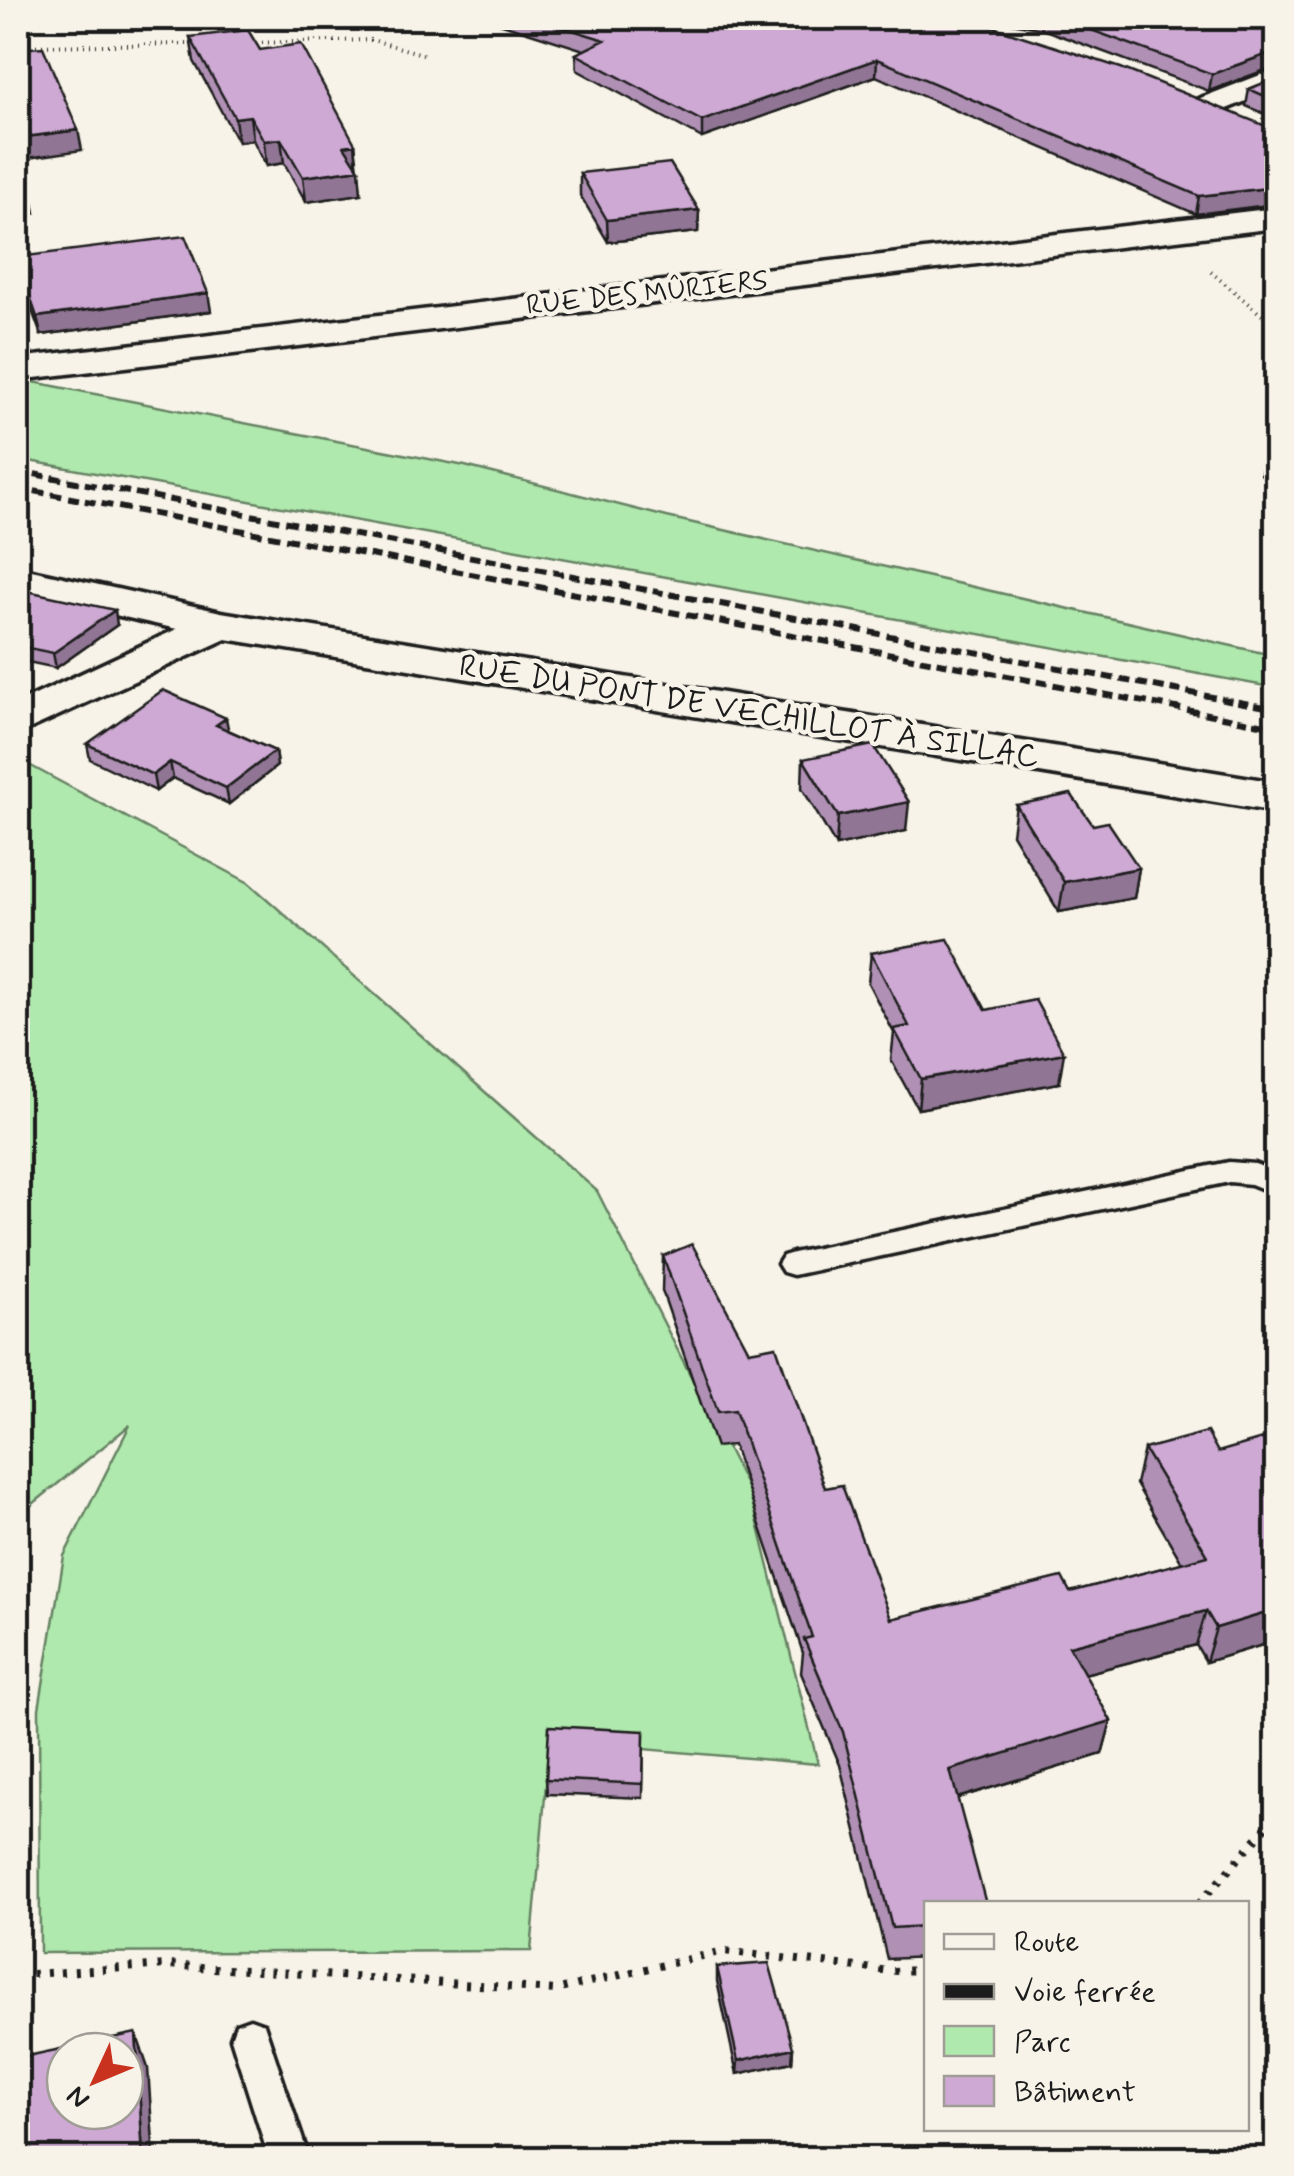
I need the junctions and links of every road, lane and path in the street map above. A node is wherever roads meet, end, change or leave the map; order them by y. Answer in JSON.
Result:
{"nodes":[{"id":1,"x":232,"y":43,"type":"edge"},
{"id":2,"x":212,"y":44,"type":"edge"},
{"id":3,"x":18,"y":46,"type":"edge"},
{"id":4,"x":426,"y":55,"type":"dead end"},
{"id":5,"x":1276,"y":78,"type":"edge"},
{"id":6,"x":1178,"y":93,"type":"edge"},
{"id":7,"x":1209,"y":106,"type":"junction"},
{"id":8,"x":1244,"y":121,"type":"edge"},
{"id":9,"x":1276,"y":218,"type":"edge"},
{"id":10,"x":1164,"y":234,"type":"junction"},
{"id":11,"x":1276,"y":327,"type":"edge"},
{"id":12,"x":18,"y":369,"type":"edge"},
{"id":13,"x":18,"y":580,"type":"edge"},
{"id":14,"x":221,"y":625,"type":"junction"},
{"id":15,"x":18,"y":720,"type":"edge"},
{"id":16,"x":1276,"y":797,"type":"edge"},
{"id":17,"x":1276,"y":1184,"type":"edge"},
{"id":18,"x":793,"y":1264,"type":"dead end"},
{"id":19,"x":18,"y":1712,"type":"edge"},
{"id":20,"x":18,"y":1751,"type":"edge"},
{"id":21,"x":1276,"y":1816,"type":"edge"},
{"id":22,"x":1202,"y":1901,"type":"edge"},
{"id":23,"x":924,"y":1970,"type":"edge"},
{"id":24,"x":18,"y":1975,"type":"edge"},
{"id":25,"x":250,"y":2038,"type":"dead end"},
{"id":26,"x":289,"y":2158,"type":"edge"}],
"edges":[{"from":1,"to":4,"type":"path"},
{"from":2,"to":3,"type":"path"},
{"from":5,"to":7,"type":"street"},
{"from":6,"to":7,"type":"street"},
{"from":7,"to":8,"type":"street"},
{"from":9,"to":10,"type":"street","name":"RUE DES MÛRIERS"},
{"from":10,"to":11,"type":"path"},
{"from":10,"to":12,"type":"street","name":"RUE DES MÛRIERS"},
{"from":13,"to":14,"type":"street","name":"RUE DU PONT DE VECHILLOT À SILLAC"},
{"from":14,"to":15,"type":"street"},
{"from":14,"to":16,"type":"street","name":"RUE DU PONT DE VECHILLOT À SILLAC"},
{"from":17,"to":18,"type":"lane"},
{"from":19,"to":20,"type":"path"},
{"from":21,"to":22,"type":"path"},
{"from":23,"to":24,"type":"path"},
{"from":25,"to":26,"type":"lane"}]}
